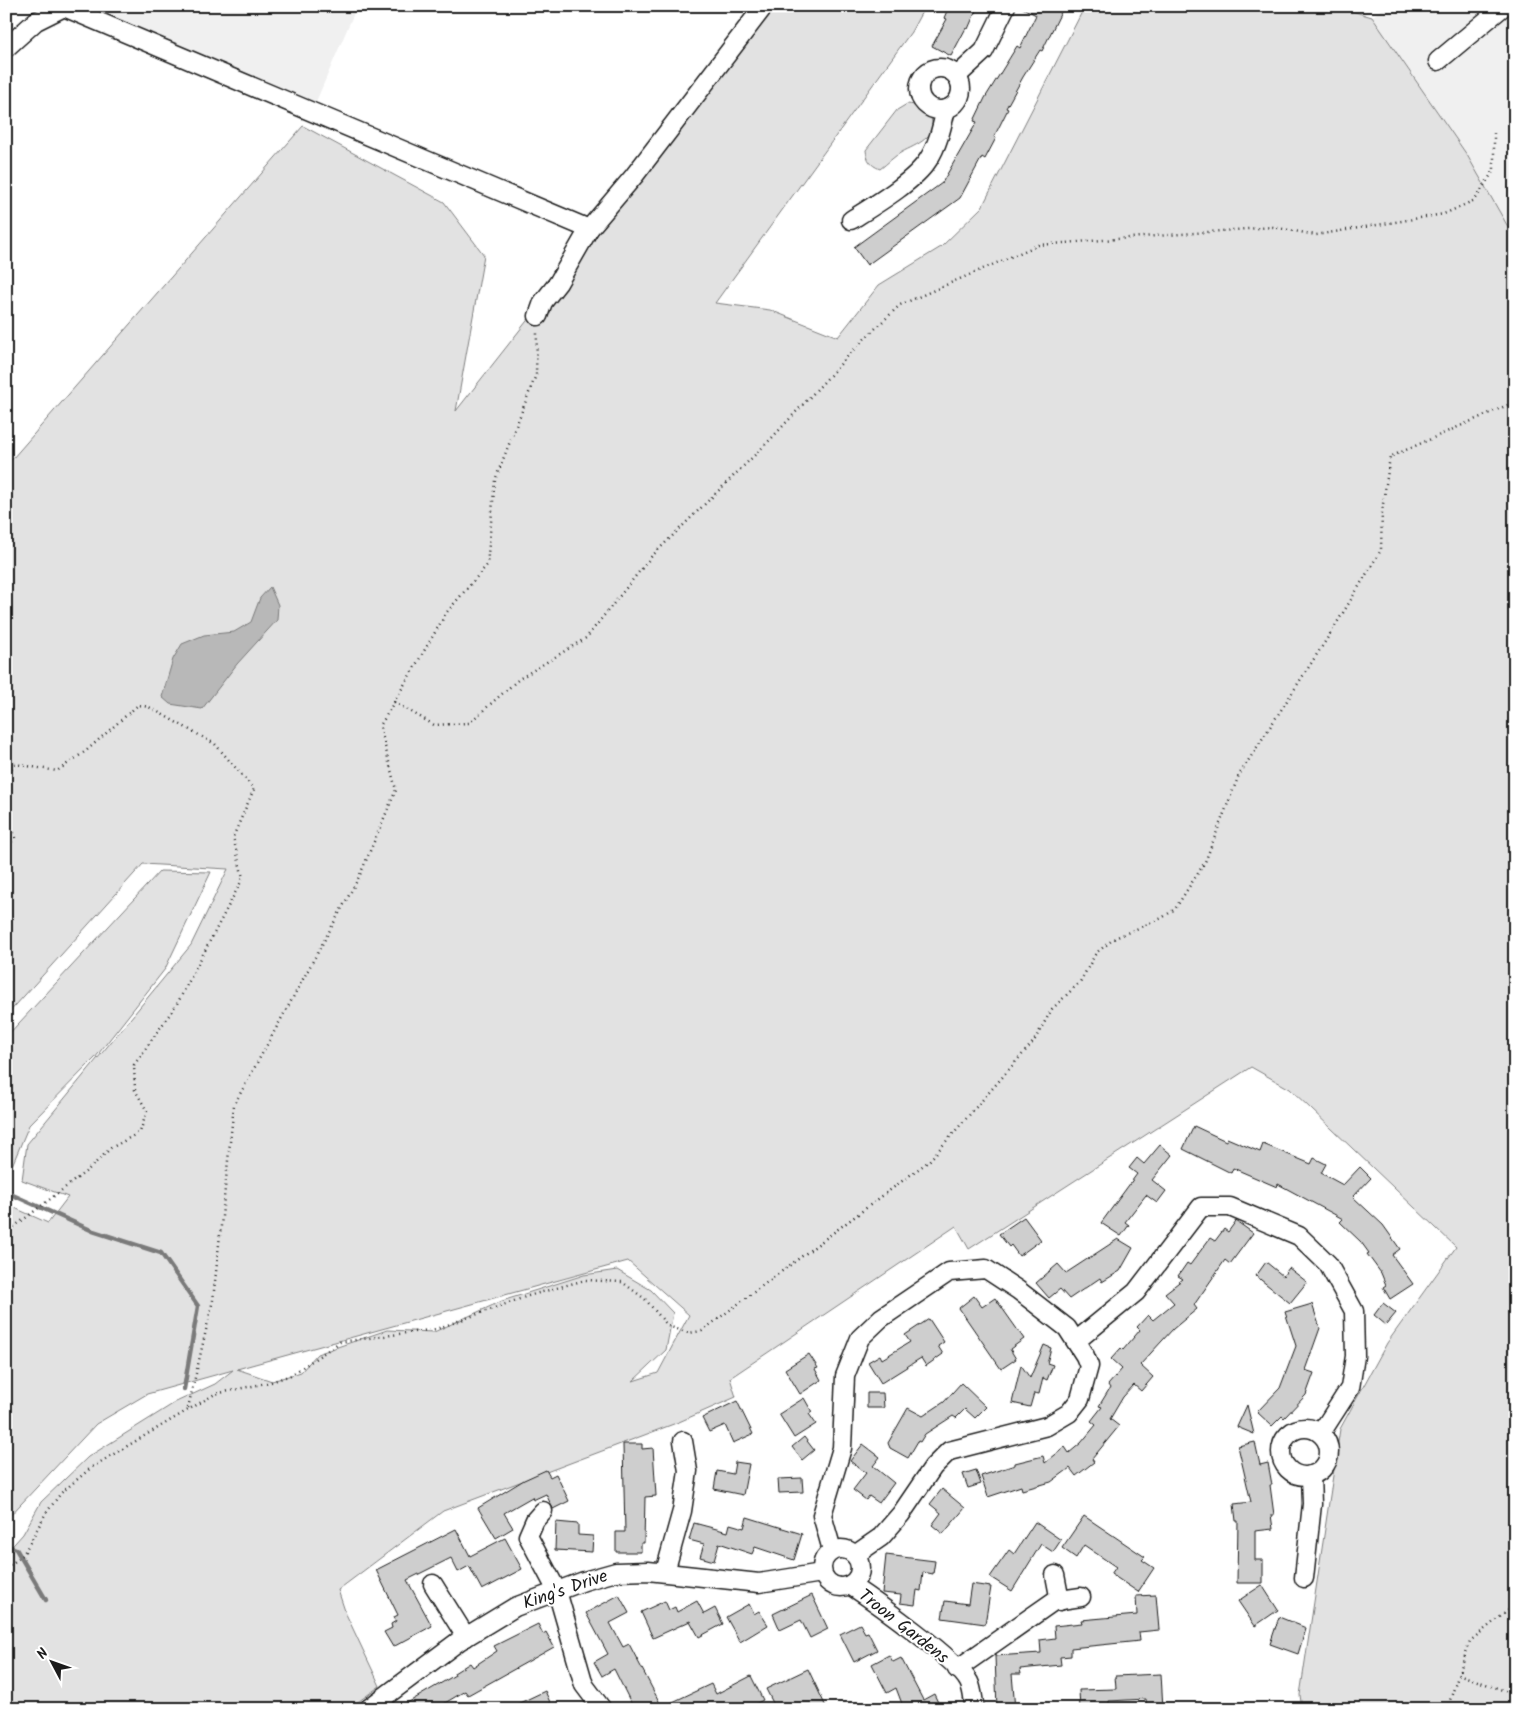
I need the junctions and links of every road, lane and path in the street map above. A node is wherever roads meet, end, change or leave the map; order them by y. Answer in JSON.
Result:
{"nodes":[{"id":1,"x":764,"y":6,"type":"edge"},
{"id":2,"x":1006,"y":6,"type":"edge"},
{"id":3,"x":1504,"y":6,"type":"edge"},
{"id":4,"x":6,"y":48,"type":"edge"},
{"id":5,"x":1438,"y":61,"type":"dead end"},
{"id":6,"x":957,"y":76,"type":"junction"},
{"id":7,"x":946,"y":109,"type":"junction"},
{"id":8,"x":1494,"y":133,"type":"dead end"},
{"id":9,"x":851,"y":220,"type":"dead end"},
{"id":10,"x":589,"y":229,"type":"junction"},
{"id":11,"x":538,"y":316,"type":"joint"},
{"id":12,"x":1515,"y":420,"type":"edge"},
{"id":13,"x":394,"y":702,"type":"junction"},
{"id":14,"x":6,"y":777,"type":"edge"},
{"id":15,"x":6,"y":798,"type":"edge"},
{"id":16,"x":6,"y":849,"type":"edge"},
{"id":17,"x":6,"y":1233,"type":"edge"},
{"id":18,"x":1076,"y":1342,"type":"junction"},
{"id":19,"x":188,"y":1409,"type":"junction"},
{"id":20,"x":1321,"y":1433,"type":"junction"},
{"id":21,"x":683,"y":1441,"type":"dead end"},
{"id":22,"x":1311,"y":1475,"type":"junction"},
{"id":23,"x":543,"y":1510,"type":"dead end"},
{"id":24,"x":832,"y":1550,"type":"junction"},
{"id":25,"x":855,"y":1555,"type":"junction"},
{"id":26,"x":6,"y":1568,"type":"edge"},
{"id":27,"x":665,"y":1572,"type":"junction"},
{"id":28,"x":822,"y":1573,"type":"junction"},
{"id":29,"x":1055,"y":1575,"type":"dead end"},
{"id":30,"x":1304,"y":1578,"type":"dead end"},
{"id":31,"x":433,"y":1584,"type":"dead end"},
{"id":32,"x":850,"y":1585,"type":"junction"},
{"id":33,"x":557,"y":1591,"type":"junction"},
{"id":34,"x":1081,"y":1597,"type":"dead end"},
{"id":35,"x":1060,"y":1600,"type":"junction"},
{"id":36,"x":1515,"y":1605,"type":"edge"},
{"id":37,"x":466,"y":1636,"type":"junction"},
{"id":38,"x":957,"y":1669,"type":"junction"},
{"id":39,"x":1458,"y":1674,"type":"junction"},
{"id":40,"x":1515,"y":1692,"type":"edge"},
{"id":41,"x":368,"y":1709,"type":"edge"},
{"id":42,"x":602,"y":1709,"type":"edge"},
{"id":43,"x":975,"y":1709,"type":"edge"},
{"id":44,"x":1447,"y":1709,"type":"edge"}],
"edges":[{"from":1,"to":10,"type":"street"},
{"from":2,"to":6,"type":"street"},
{"from":3,"to":5,"type":"street"},
{"from":4,"to":10,"type":"street"},
{"from":6,"to":7,"type":"street"},
{"from":6,"to":7,"type":"street"},
{"from":7,"to":9,"type":"street"},
{"from":8,"to":13,"type":"path"},
{"from":10,"to":11,"type":"street"},
{"from":11,"to":13,"type":"path"},
{"from":12,"to":19,"type":"path"},
{"from":13,"to":19,"type":"path"},
{"from":14,"to":17,"type":"path"},
{"from":15,"to":16,"type":"path"},
{"from":18,"to":20,"type":"street"},
{"from":18,"to":24,"type":"street"},
{"from":18,"to":25,"type":"street"},
{"from":19,"to":26,"type":"path"},
{"from":20,"to":22,"type":"street"},
{"from":20,"to":22,"type":"street"},
{"from":21,"to":27,"type":"street"},
{"from":22,"to":30,"type":"street"},
{"from":23,"to":33,"type":"street"},
{"from":24,"to":25,"type":"street"},
{"from":24,"to":28,"type":"street"},
{"from":25,"to":32,"type":"street"},
{"from":27,"to":28,"type":"street","name":"King's Drive"},
{"from":27,"to":33,"type":"street","name":"King's Drive"},
{"from":28,"to":32,"type":"street"},
{"from":29,"to":35,"type":"street"},
{"from":31,"to":37,"type":"street"},
{"from":32,"to":38,"type":"street","name":"Troon Gardens"},
{"from":33,"to":37,"type":"street","name":"King's Drive"},
{"from":33,"to":42,"type":"street"},
{"from":34,"to":35,"type":"street","name":"Troon Gardens"},
{"from":35,"to":38,"type":"street","name":"Troon Gardens"},
{"from":36,"to":39,"type":"path"},
{"from":37,"to":41,"type":"street","name":"King's Drive"},
{"from":38,"to":43,"type":"street","name":"Troon Gardens"},
{"from":39,"to":40,"type":"path"},
{"from":39,"to":44,"type":"path"}]}
